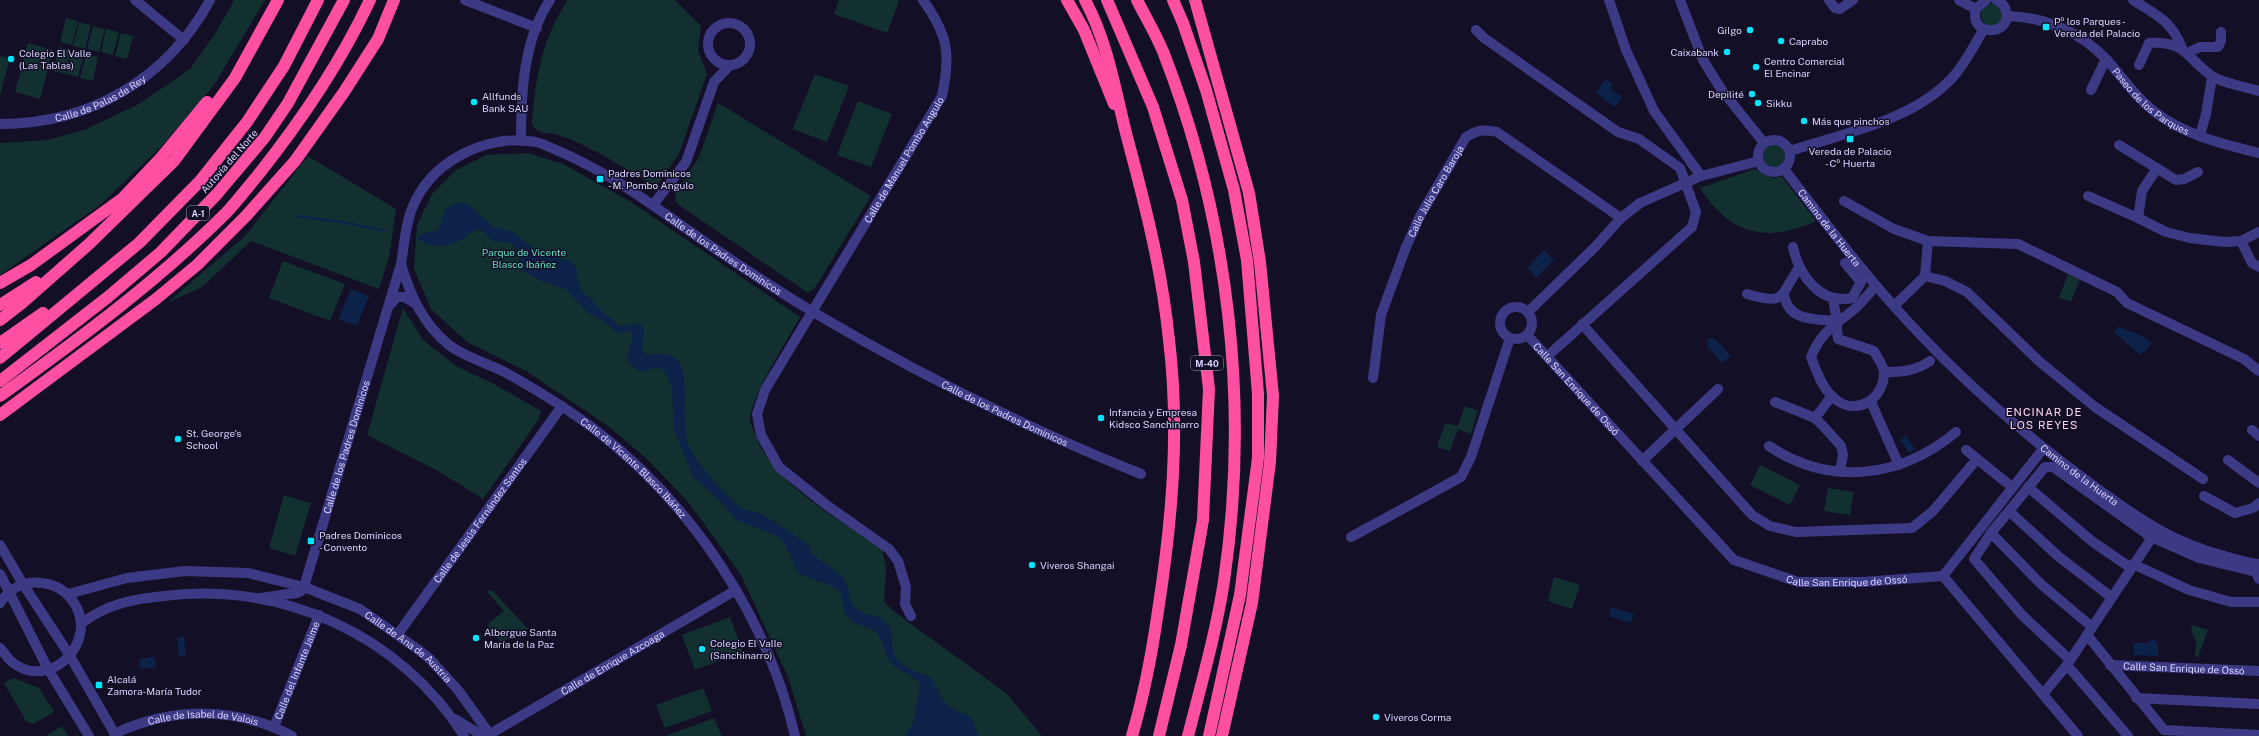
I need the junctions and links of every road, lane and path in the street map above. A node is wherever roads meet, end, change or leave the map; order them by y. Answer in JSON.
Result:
{"nodes":[{"id":1,"x":135,"y":0,"type":"edge"},
{"id":2,"x":210,"y":0,"type":"edge"},
{"id":3,"x":278,"y":0,"type":"edge"},
{"id":4,"x":318,"y":0,"type":"edge"},
{"id":5,"x":344,"y":0,"type":"edge"},
{"id":6,"x":370,"y":0,"type":"edge"},
{"id":7,"x":394,"y":0,"type":"edge"},
{"id":8,"x":465,"y":0,"type":"edge"},
{"id":9,"x":550,"y":0,"type":"edge"},
{"id":10,"x":923,"y":0,"type":"edge"},
{"id":11,"x":1067,"y":0,"type":"edge"},
{"id":12,"x":1085,"y":0,"type":"edge"},
{"id":13,"x":1107,"y":0,"type":"edge"},
{"id":14,"x":1137,"y":0,"type":"edge"},
{"id":15,"x":1173,"y":0,"type":"edge"},
{"id":16,"x":1195,"y":0,"type":"edge"},
{"id":17,"x":1609,"y":0,"type":"edge"},
{"id":18,"x":1680,"y":0,"type":"edge"},
{"id":19,"x":1830,"y":0,"type":"edge"},
{"id":20,"x":1853,"y":0,"type":"edge"},
{"id":21,"x":1959,"y":0,"type":"edge"},
{"id":22,"x":1986,"y":0,"type":"edge"},
{"id":23,"x":1996,"y":0,"type":"edge"},
{"id":24,"x":2133,"y":0,"type":"edge"},
{"id":25,"x":1976,"y":8,"type":"junction"},
{"id":26,"x":2007,"y":16,"type":"junction"},
{"id":27,"x":537,"y":28,"type":"junction"},
{"id":28,"x":1984,"y":29,"type":"junction"},
{"id":29,"x":1476,"y":30,"type":"dead end"},
{"id":30,"x":2221,"y":32,"type":"dead end"},
{"id":31,"x":184,"y":40,"type":"junction"},
{"id":32,"x":2185,"y":50,"type":"junction"},
{"id":33,"x":713,"y":58,"type":"junction"},
{"id":34,"x":2106,"y":59,"type":"junction"},
{"id":35,"x":2139,"y":65,"type":"dead end"},
{"id":36,"x":729,"y":66,"type":"junction"},
{"id":37,"x":2212,"y":77,"type":"junction"},
{"id":38,"x":235,"y":78,"type":"junction"},
{"id":39,"x":714,"y":82,"type":"junction"},
{"id":40,"x":2258,"y":89,"type":"edge"},
{"id":41,"x":2091,"y":90,"type":"dead end"},
{"id":42,"x":0,"y":124,"type":"edge"},
{"id":43,"x":2200,"y":136,"type":"junction"},
{"id":44,"x":1128,"y":137,"type":"junction"},
{"id":45,"x":521,"y":141,"type":"junction"},
{"id":46,"x":1764,"y":143,"type":"junction"},
{"id":47,"x":2119,"y":145,"type":"dead end"},
{"id":48,"x":1790,"y":151,"type":"junction"},
{"id":49,"x":2259,"y":153,"type":"edge"},
{"id":50,"x":1759,"y":161,"type":"junction"},
{"id":51,"x":2157,"y":168,"type":"junction"},
{"id":52,"x":1784,"y":169,"type":"junction"},
{"id":53,"x":2198,"y":172,"type":"dead end"},
{"id":54,"x":1701,"y":176,"type":"junction"},
{"id":55,"x":1686,"y":183,"type":"junction"},
{"id":56,"x":2088,"y":196,"type":"dead end"},
{"id":57,"x":1844,"y":201,"type":"dead end"},
{"id":58,"x":653,"y":205,"type":"junction"},
{"id":59,"x":1621,"y":218,"type":"junction"},
{"id":60,"x":2138,"y":218,"type":"junction"},
{"id":61,"x":2259,"y":232,"type":"edge"},
{"id":62,"x":2241,"y":240,"type":"junction"},
{"id":63,"x":1928,"y":241,"type":"junction"},
{"id":64,"x":139,"y":243,"type":"junction"},
{"id":65,"x":89,"y":244,"type":"junction"},
{"id":66,"x":1793,"y":247,"type":"dead end"},
{"id":67,"x":1845,"y":263,"type":"dead end"},
{"id":68,"x":401,"y":264,"type":"junction"},
{"id":69,"x":2259,"y":267,"type":"edge"},
{"id":70,"x":1799,"y":268,"type":"junction"},
{"id":71,"x":1925,"y":276,"type":"junction"},
{"id":72,"x":0,"y":283,"type":"edge"},
{"id":73,"x":1876,"y":286,"type":"junction"},
{"id":74,"x":1747,"y":294,"type":"dead end"},
{"id":75,"x":1784,"y":295,"type":"junction"},
{"id":76,"x":1834,"y":299,"type":"junction"},
{"id":77,"x":416,"y":304,"type":"junction"},
{"id":78,"x":0,"y":305,"type":"edge"},
{"id":79,"x":1894,"y":306,"type":"junction"},
{"id":80,"x":388,"y":307,"type":"junction"},
{"id":81,"x":812,"y":311,"type":"junction"},
{"id":82,"x":1528,"y":312,"type":"junction"},
{"id":83,"x":0,"y":320,"type":"edge"},
{"id":84,"x":1837,"y":321,"type":"junction"},
{"id":85,"x":1582,"y":324,"type":"junction"},
{"id":86,"x":1527,"y":335,"type":"junction"},
{"id":87,"x":1510,"y":338,"type":"junction"},
{"id":88,"x":0,"y":343,"type":"edge"},
{"id":89,"x":97,"y":344,"type":"junction"},
{"id":90,"x":1552,"y":352,"type":"dead end"},
{"id":91,"x":0,"y":358,"type":"edge"},
{"id":92,"x":1930,"y":361,"type":"dead end"},
{"id":93,"x":2259,"y":370,"type":"edge"},
{"id":94,"x":1884,"y":372,"type":"junction"},
{"id":95,"x":1373,"y":378,"type":"dead end"},
{"id":96,"x":0,"y":381,"type":"edge"},
{"id":97,"x":1718,"y":389,"type":"dead end"},
{"id":98,"x":0,"y":396,"type":"edge"},
{"id":99,"x":1832,"y":396,"type":"junction"},
{"id":100,"x":1775,"y":402,"type":"dead end"},
{"id":101,"x":1871,"y":402,"type":"junction"},
{"id":102,"x":0,"y":405,"type":"edge"},
{"id":103,"x":562,"y":406,"type":"junction"},
{"id":104,"x":0,"y":415,"type":"edge"},
{"id":105,"x":1815,"y":418,"type":"junction"},
{"id":106,"x":1677,"y":430,"type":"junction"},
{"id":107,"x":1956,"y":432,"type":"dead end"},
{"id":108,"x":1769,"y":446,"type":"dead end"},
{"id":109,"x":2043,"y":449,"type":"junction"},
{"id":110,"x":1966,"y":450,"type":"dead end"},
{"id":111,"x":1977,"y":459,"type":"junction"},
{"id":112,"x":2228,"y":460,"type":"dead end"},
{"id":113,"x":1642,"y":461,"type":"junction"},
{"id":114,"x":1899,"y":465,"type":"junction"},
{"id":115,"x":1840,"y":472,"type":"junction"},
{"id":116,"x":1140,"y":474,"type":"dead end"},
{"id":117,"x":2202,"y":479,"type":"dead end"},
{"id":118,"x":2007,"y":483,"type":"dead end"},
{"id":119,"x":2259,"y":483,"type":"edge"},
{"id":120,"x":2028,"y":487,"type":"junction"},
{"id":121,"x":2204,"y":496,"type":"dead end"},
{"id":122,"x":2259,"y":498,"type":"edge"},
{"id":123,"x":2259,"y":503,"type":"edge"},
{"id":124,"x":2009,"y":511,"type":"junction"},
{"id":125,"x":1991,"y":533,"type":"junction"},
{"id":126,"x":2154,"y":533,"type":"junction"},
{"id":127,"x":1351,"y":537,"type":"dead end"},
{"id":128,"x":0,"y":545,"type":"edge"},
{"id":129,"x":2259,"y":564,"type":"edge"},
{"id":130,"x":2132,"y":566,"type":"junction"},
{"id":131,"x":0,"y":574,"type":"edge"},
{"id":132,"x":1944,"y":576,"type":"junction"},
{"id":133,"x":2259,"y":579,"type":"edge"},
{"id":134,"x":23,"y":584,"type":"junction"},
{"id":135,"x":304,"y":587,"type":"junction"},
{"id":136,"x":736,"y":590,"type":"junction"},
{"id":137,"x":8,"y":593,"type":"junction"},
{"id":138,"x":68,"y":594,"type":"junction"},
{"id":139,"x":2111,"y":597,"type":"junction"},
{"id":140,"x":260,"y":598,"type":"junction"},
{"id":141,"x":2259,"y":602,"type":"edge"},
{"id":142,"x":0,"y":603,"type":"edge"},
{"id":143,"x":319,"y":615,"type":"junction"},
{"id":144,"x":912,"y":616,"type":"dead end"},
{"id":145,"x":82,"y":623,"type":"junction"},
{"id":146,"x":2089,"y":631,"type":"junction"},
{"id":147,"x":398,"y":634,"type":"junction"},
{"id":148,"x":0,"y":648,"type":"edge"},
{"id":149,"x":70,"y":656,"type":"junction"},
{"id":150,"x":11,"y":661,"type":"junction"},
{"id":151,"x":2069,"y":662,"type":"junction"},
{"id":152,"x":0,"y":663,"type":"edge"},
{"id":153,"x":2110,"y":665,"type":"junction"},
{"id":154,"x":48,"y":669,"type":"junction"},
{"id":155,"x":2259,"y":671,"type":"edge"},
{"id":156,"x":2043,"y":694,"type":"junction"},
{"id":157,"x":2136,"y":698,"type":"junction"},
{"id":158,"x":2259,"y":704,"type":"edge"},
{"id":159,"x":452,"y":717,"type":"junction"},
{"id":160,"x":274,"y":727,"type":"junction"},
{"id":161,"x":115,"y":735,"type":"edge"},
{"id":162,"x":490,"y":735,"type":"edge"},
{"id":163,"x":2259,"y":735,"type":"edge"},
{"id":164,"x":89,"y":736,"type":"edge"},
{"id":165,"x":292,"y":736,"type":"edge"},
{"id":166,"x":464,"y":736,"type":"edge"},
{"id":167,"x":795,"y":736,"type":"edge"},
{"id":168,"x":1132,"y":736,"type":"edge"},
{"id":169,"x":1159,"y":736,"type":"edge"},
{"id":170,"x":1188,"y":736,"type":"edge"},
{"id":171,"x":1209,"y":736,"type":"edge"},
{"id":172,"x":1222,"y":736,"type":"edge"},
{"id":173,"x":2078,"y":736,"type":"edge"},
{"id":174,"x":2128,"y":736,"type":"edge"}],
"edges":[{"from":1,"to":31,"type":"street"},
{"from":2,"to":31,"type":"street","name":"Calle de Palas de Rey"},
{"from":3,"to":38,"type":"highway"},
{"from":4,"to":64,"type":"highway","name":"Autovía del Norte","number":"A-1"},
{"from":5,"to":96,"type":"highway","name":"Autovía del Norte","number":"A-1"},
{"from":6,"to":98,"type":"highway"},
{"from":7,"to":89,"type":"highway"},
{"from":8,"to":27,"type":"street"},
{"from":9,"to":27,"type":"street"},
{"from":10,"to":81,"type":"street","name":"Calle de Manuel Pombo Angulo"},
{"from":11,"to":44,"type":"highway"},
{"from":12,"to":44,"type":"highway"},
{"from":13,"to":169,"type":"highway","number":"M-40"},
{"from":14,"to":170,"type":"highway","number":"M-40"},
{"from":15,"to":171,"type":"highway"},
{"from":16,"to":172,"type":"highway"},
{"from":17,"to":54,"type":"street"},
{"from":18,"to":46,"type":"street"},
{"from":19,"to":20,"type":"street"},
{"from":21,"to":25,"type":"street"},
{"from":22,"to":25,"type":"street"},
{"from":23,"to":26,"type":"street"},
{"from":24,"to":32,"type":"street","name":"Paseo de los Parques"},
{"from":25,"to":28,"type":"street"},
{"from":26,"to":28,"type":"street"},
{"from":26,"to":34,"type":"street","name":"Paseo de los Parques"},
{"from":27,"to":45,"type":"street"},
{"from":28,"to":48,"type":"street"},
{"from":29,"to":55,"type":"street"},
{"from":30,"to":32,"type":"street"},
{"from":31,"to":42,"type":"street","name":"Calle de Palas de Rey"},
{"from":32,"to":35,"type":"street","name":"Paseo de los Parques"},
{"from":32,"to":37,"type":"street","name":"Paseo de los Parques"},
{"from":33,"to":36,"type":"street"},
{"from":33,"to":36,"type":"street"},
{"from":33,"to":39,"type":"street"},
{"from":34,"to":41,"type":"street","name":"Paseo de los Parques"},
{"from":34,"to":43,"type":"street","name":"Paseo de los Parques"},
{"from":36,"to":39,"type":"street"},
{"from":37,"to":40,"type":"street","name":"Paseo de los Parques"},
{"from":37,"to":43,"type":"street","name":"Paseo de los Parques"},
{"from":38,"to":65,"type":"highway"},
{"from":38,"to":72,"type":"highway"},
{"from":39,"to":58,"type":"street"},
{"from":43,"to":49,"type":"street","name":"Paseo de los Parques"},
{"from":44,"to":168,"type":"highway"},
{"from":45,"to":58,"type":"street","name":"Calle de los Padres Dominicos"},
{"from":45,"to":68,"type":"street","name":"Calle de los Padres Dominicos"},
{"from":46,"to":48,"type":"street"},
{"from":46,"to":50,"type":"street"},
{"from":47,"to":51,"type":"street"},
{"from":48,"to":52,"type":"street"},
{"from":50,"to":52,"type":"street"},
{"from":50,"to":54,"type":"street"},
{"from":51,"to":53,"type":"street"},
{"from":51,"to":60,"type":"street"},
{"from":52,"to":73,"type":"street","name":"Camino de la Huerta"},
{"from":54,"to":55,"type":"street"},
{"from":55,"to":59,"type":"street"},
{"from":55,"to":85,"type":"street"},
{"from":56,"to":60,"type":"street"},
{"from":57,"to":63,"type":"street"},
{"from":58,"to":81,"type":"street","name":"Calle de los Padres Dominicos"},
{"from":59,"to":82,"type":"street"},
{"from":59,"to":95,"type":"street","name":"Calle Julio Caro Baroja"},
{"from":60,"to":62,"type":"street"},
{"from":61,"to":62,"type":"street"},
{"from":62,"to":69,"type":"street"},
{"from":63,"to":71,"type":"street"},
{"from":63,"to":93,"type":"street"},
{"from":64,"to":88,"type":"highway"},
{"from":64,"to":91,"type":"highway","name":"Autovía del Norte","number":"A-1"},
{"from":65,"to":78,"type":"highway"},
{"from":65,"to":83,"type":"highway"},
{"from":66,"to":70,"type":"street"},
{"from":67,"to":76,"type":"street","name":"Camino de la Huerta"},
{"from":68,"to":77,"type":"street","name":"Calle de Vicente Blasco Ibáñez"},
{"from":68,"to":80,"type":"street","name":"Calle de los Padres Dominicos"},
{"from":70,"to":75,"type":"street"},
{"from":70,"to":76,"type":"street"},
{"from":71,"to":79,"type":"street"},
{"from":71,"to":117,"type":"street"},
{"from":73,"to":79,"type":"street","name":"Camino de la Huerta"},
{"from":73,"to":84,"type":"street"},
{"from":74,"to":75,"type":"street"},
{"from":75,"to":84,"type":"street"},
{"from":76,"to":84,"type":"street"},
{"from":77,"to":80,"type":"street"},
{"from":77,"to":103,"type":"street","name":"Calle de Vicente Blasco Ibáñez"},
{"from":79,"to":109,"type":"street","name":"Camino de la Huerta"},
{"from":80,"to":135,"type":"street","name":"Calle de los Padres Dominicos"},
{"from":81,"to":116,"type":"street","name":"Calle de los Padres Dominicos"},
{"from":81,"to":144,"type":"street","name":"Calle de Manuel Pombo Angulo"},
{"from":82,"to":86,"type":"street"},
{"from":82,"to":87,"type":"street"},
{"from":84,"to":94,"type":"street"},
{"from":84,"to":99,"type":"street"},
{"from":85,"to":90,"type":"street"},
{"from":85,"to":106,"type":"street"},
{"from":86,"to":87,"type":"street"},
{"from":86,"to":113,"type":"street","name":"Calle San Enrique de Ossó"},
{"from":87,"to":127,"type":"street"},
{"from":89,"to":102,"type":"highway"},
{"from":89,"to":104,"type":"highway"},
{"from":92,"to":94,"type":"street"},
{"from":94,"to":101,"type":"street"},
{"from":97,"to":106,"type":"street"},
{"from":99,"to":101,"type":"street"},
{"from":99,"to":105,"type":"street"},
{"from":100,"to":105,"type":"street"},
{"from":101,"to":114,"type":"street"},
{"from":103,"to":136,"type":"street","name":"Calle de Vicente Blasco Ibáñez"},
{"from":103,"to":147,"type":"street","name":"Calle de Jesús Fernández Santos"},
{"from":105,"to":115,"type":"street"},
{"from":106,"to":111,"type":"street"},
{"from":106,"to":113,"type":"street"},
{"from":107,"to":114,"type":"street"},
{"from":108,"to":115,"type":"street"},
{"from":109,"to":126,"type":"street","name":"Camino de la Huerta"},
{"from":109,"to":132,"type":"street"},
{"from":110,"to":111,"type":"street"},
{"from":111,"to":118,"type":"street"},
{"from":112,"to":119,"type":"street"},
{"from":113,"to":132,"type":"street","name":"Calle San Enrique de Ossó"},
{"from":114,"to":115,"type":"street"},
{"from":120,"to":124,"type":"street"},
{"from":120,"to":126,"type":"street"},
{"from":120,"to":130,"type":"street"},
{"from":121,"to":123,"type":"street"},
{"from":122,"to":123,"type":"street"},
{"from":124,"to":125,"type":"street"},
{"from":124,"to":139,"type":"street"},
{"from":125,"to":146,"type":"street","name":"Calle San Enrique de Ossó"},
{"from":125,"to":151,"type":"street"},
{"from":126,"to":129,"type":"street","name":"Camino de la Huerta"},
{"from":126,"to":130,"type":"street"},
{"from":126,"to":133,"type":"street"},
{"from":128,"to":134,"type":"street"},
{"from":130,"to":139,"type":"street"},
{"from":130,"to":141,"type":"street"},
{"from":131,"to":137,"type":"street"},
{"from":132,"to":156,"type":"street"},
{"from":134,"to":137,"type":"street"},
{"from":134,"to":138,"type":"street"},
{"from":134,"to":149,"type":"street"},
{"from":135,"to":138,"type":"street","name":"Calle de Ana de Austria"},
{"from":135,"to":140,"type":"street","name":"Calle de Ana de Austria"},
{"from":135,"to":147,"type":"street","name":"Calle de Ana de Austria"},
{"from":136,"to":162,"type":"street","name":"Calle de Enrique Azcoaga"},
{"from":136,"to":167,"type":"street","name":"Calle de Vicente Blasco Ibáñez"},
{"from":137,"to":142,"type":"street"},
{"from":137,"to":154,"type":"street"},
{"from":138,"to":145,"type":"street"},
{"from":139,"to":146,"type":"street"},
{"from":140,"to":143,"type":"street","name":"Calle de Ana de Austria"},
{"from":140,"to":145,"type":"street","name":"Calle de Ana de Austria"},
{"from":143,"to":159,"type":"street","name":"Calle de Ana de Austria"},
{"from":143,"to":160,"type":"street","name":"Calle del Infante Jaime"},
{"from":145,"to":149,"type":"street"},
{"from":146,"to":151,"type":"street"},
{"from":146,"to":153,"type":"street","name":"Calle San Enrique de Ossó"},
{"from":147,"to":162,"type":"street","name":"Calle de Ana de Austria"},
{"from":148,"to":150,"type":"street"},
{"from":149,"to":154,"type":"street"},
{"from":149,"to":161,"type":"street"},
{"from":150,"to":152,"type":"street"},
{"from":150,"to":154,"type":"street"},
{"from":151,"to":156,"type":"street"},
{"from":151,"to":174,"type":"street"},
{"from":153,"to":155,"type":"street","name":"Calle San Enrique de Ossó"},
{"from":153,"to":157,"type":"street","name":"Calle San Enrique de Ossó"},
{"from":154,"to":164,"type":"street"},
{"from":156,"to":173,"type":"street"},
{"from":157,"to":158,"type":"street"},
{"from":157,"to":163,"type":"street","name":"Calle San Enrique de Ossó"},
{"from":159,"to":162,"type":"street","name":"Calle de Ana de Austria"},
{"from":159,"to":166,"type":"street","name":"Calle de Ana de Austria"},
{"from":160,"to":161,"type":"street","name":"Calle de Isabel de Valois"},
{"from":160,"to":165,"type":"street","name":"Calle de Isabel de Valois"}]}
